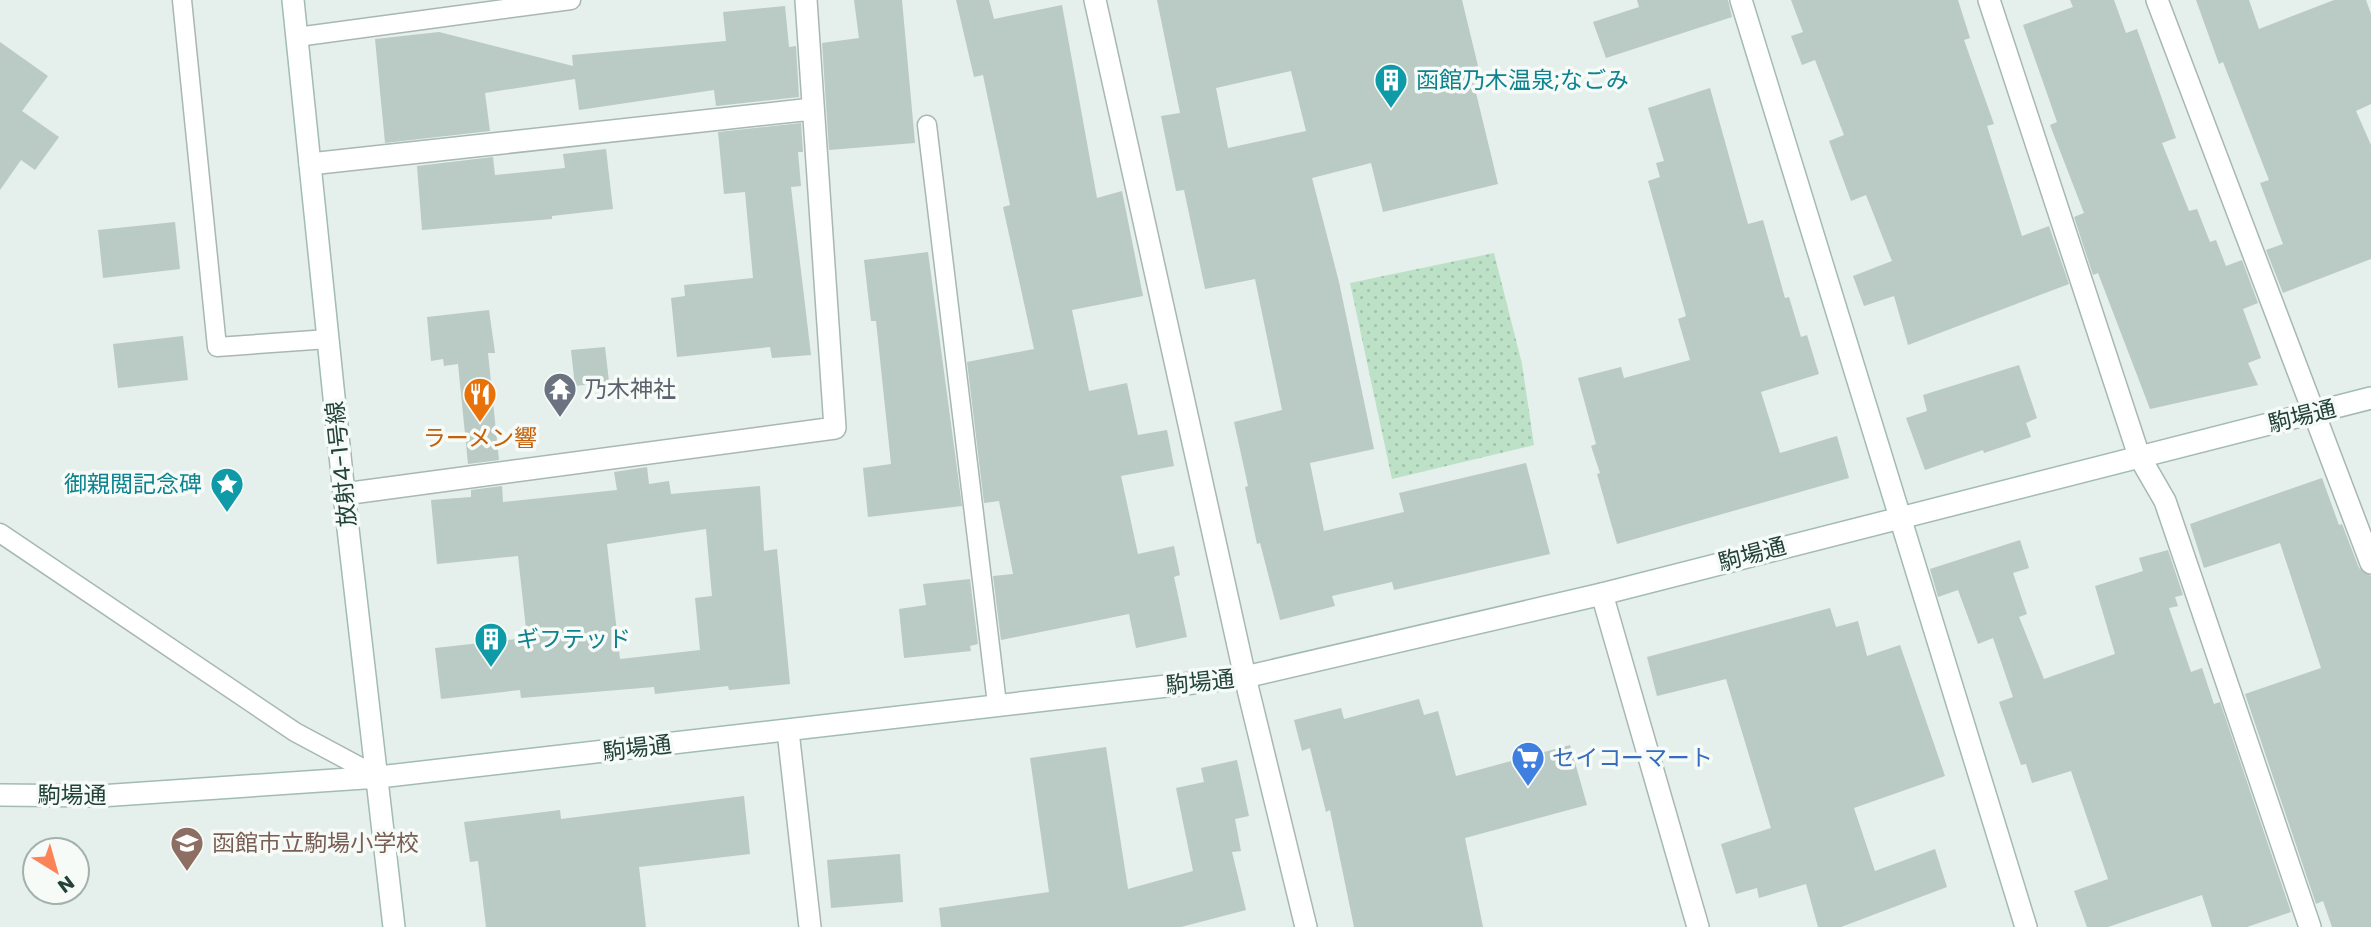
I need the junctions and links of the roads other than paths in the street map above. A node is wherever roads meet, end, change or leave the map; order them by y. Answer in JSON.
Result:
{"nodes":[{"id":1,"x":182,"y":0,"type":"edge"},
{"id":2,"x":293,"y":0,"type":"edge"},
{"id":3,"x":571,"y":0,"type":"edge"},
{"id":4,"x":806,"y":0,"type":"edge"},
{"id":5,"x":1095,"y":0,"type":"edge"},
{"id":6,"x":1741,"y":0,"type":"edge"},
{"id":7,"x":1989,"y":0,"type":"edge"},
{"id":8,"x":2157,"y":0,"type":"edge"},
{"id":9,"x":297,"y":37,"type":"junction"},
{"id":10,"x":812,"y":109,"type":"junction"},
{"id":11,"x":927,"y":125,"type":"dead end"},
{"id":12,"x":310,"y":164,"type":"junction"},
{"id":13,"x":328,"y":339,"type":"junction"},
{"id":14,"x":2371,"y":398,"type":"edge"},
{"id":15,"x":2316,"y":414,"type":"junction"},
{"id":16,"x":2139,"y":456,"type":"junction"},
{"id":17,"x":344,"y":494,"type":"junction"},
{"id":18,"x":1900,"y":516,"type":"junction"},
{"id":19,"x":0,"y":533,"type":"edge"},
{"id":20,"x":2371,"y":563,"type":"edge"},
{"id":21,"x":1602,"y":594,"type":"junction"},
{"id":22,"x":1245,"y":677,"type":"junction"},
{"id":23,"x":997,"y":704,"type":"junction"},
{"id":24,"x":788,"y":731,"type":"junction"},
{"id":25,"x":379,"y":777,"type":"junction"},
{"id":26,"x":0,"y":795,"type":"edge"},
{"id":27,"x":394,"y":927,"type":"edge"},
{"id":28,"x":810,"y":927,"type":"edge"},
{"id":29,"x":1306,"y":927,"type":"edge"},
{"id":30,"x":1698,"y":927,"type":"edge"},
{"id":31,"x":2026,"y":927,"type":"edge"},
{"id":32,"x":2310,"y":927,"type":"edge"}],
"edges":[{"from":1,"to":13,"type":"lane"},
{"from":2,"to":9,"type":"street","name":"放射4-1号線"},
{"from":3,"to":9,"type":"lane"},
{"from":4,"to":10,"type":"street"},
{"from":5,"to":22,"type":"street"},
{"from":6,"to":18,"type":"street"},
{"from":7,"to":16,"type":"street"},
{"from":8,"to":15,"type":"street"},
{"from":9,"to":12,"type":"street","name":"放射4-1号線"},
{"from":10,"to":12,"type":"street"},
{"from":10,"to":17,"type":"street"},
{"from":11,"to":23,"type":"lane"},
{"from":12,"to":13,"type":"street","name":"放射4-1号線"},
{"from":13,"to":17,"type":"street","name":"放射4-1号線"},
{"from":14,"to":15,"type":"street","name":"駒場通"},
{"from":15,"to":16,"type":"street","name":"駒場通"},
{"from":15,"to":20,"type":"street"},
{"from":16,"to":18,"type":"street","name":"駒場通"},
{"from":16,"to":32,"type":"street"},
{"from":17,"to":25,"type":"street","name":"放射4-1号線"},
{"from":18,"to":21,"type":"street","name":"駒場通"},
{"from":18,"to":31,"type":"street"},
{"from":19,"to":25,"type":"lane"},
{"from":21,"to":22,"type":"street","name":"駒場通"},
{"from":21,"to":30,"type":"street"},
{"from":22,"to":23,"type":"street","name":"駒場通"},
{"from":22,"to":29,"type":"street"},
{"from":23,"to":24,"type":"street","name":"駒場通"},
{"from":24,"to":25,"type":"street","name":"駒場通"},
{"from":24,"to":28,"type":"street"},
{"from":25,"to":26,"type":"street","name":"駒場通"},
{"from":25,"to":27,"type":"street","name":"放射4-1号線"}]}
